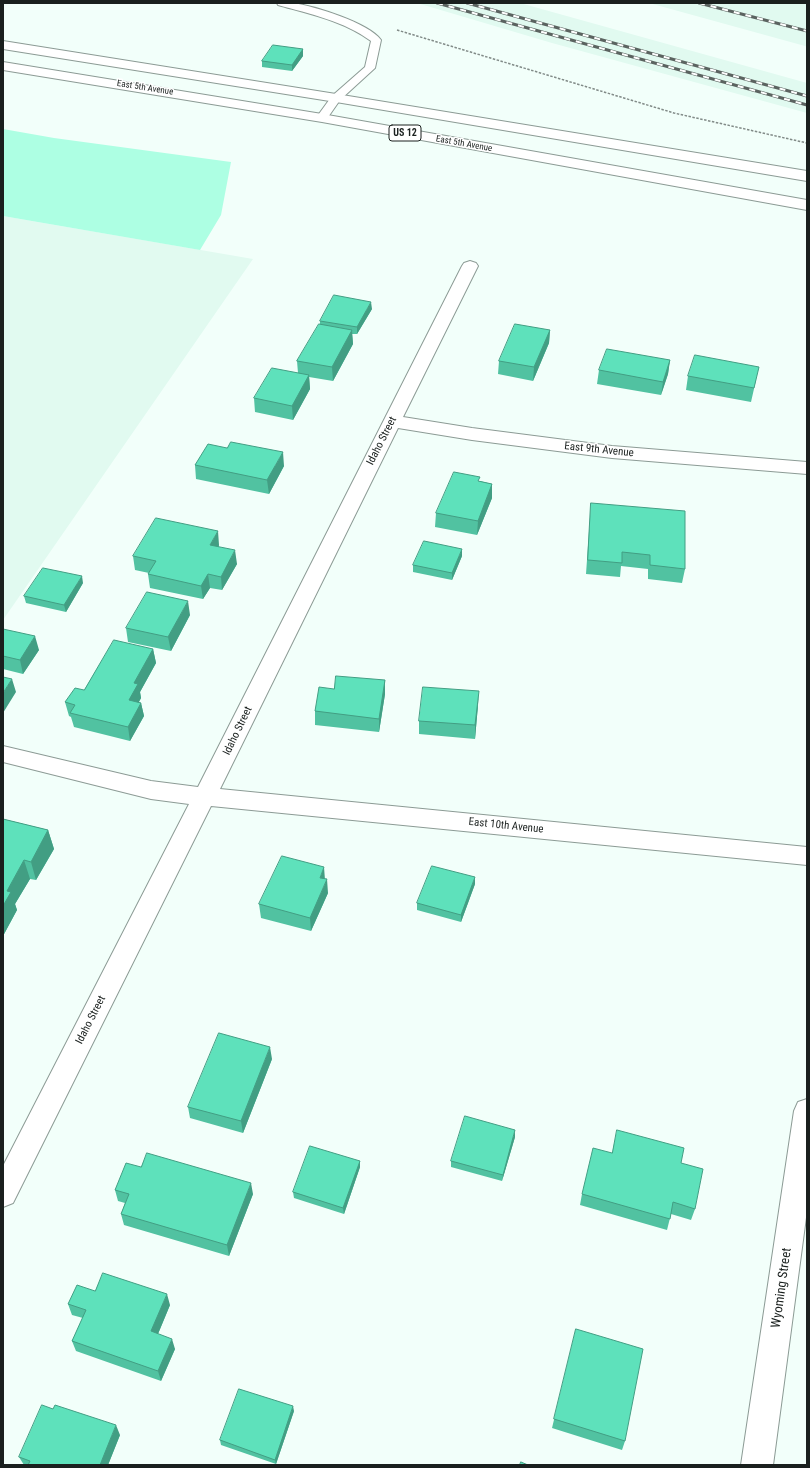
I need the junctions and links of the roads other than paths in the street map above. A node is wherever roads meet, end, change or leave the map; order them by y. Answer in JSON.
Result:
{"nodes":[{"id":1,"x":282,"y":3,"type":"edge"},
{"id":2,"x":3,"y":45,"type":"edge"},
{"id":3,"x":3,"y":66,"type":"edge"},
{"id":4,"x":336,"y":98,"type":"junction"},
{"id":5,"x":322,"y":118,"type":"junction"},
{"id":6,"x":807,"y":176,"type":"edge"},
{"id":7,"x":807,"y":205,"type":"edge"},
{"id":8,"x":470,"y":266,"type":"dead end"},
{"id":9,"x":392,"y":421,"type":"junction"},
{"id":10,"x":807,"y":468,"type":"edge"},
{"id":11,"x":3,"y":754,"type":"edge"},
{"id":12,"x":205,"y":796,"type":"junction"},
{"id":13,"x":807,"y":856,"type":"edge"},
{"id":14,"x":807,"y":1111,"type":"edge"},
{"id":15,"x":3,"y":1194,"type":"edge"},
{"id":16,"x":758,"y":1465,"type":"edge"}],
"edges":[{"from":1,"to":4,"type":"lane"},
{"from":2,"to":4,"type":"street","name":"East 5th Avenue","number":"US 12"},
{"from":3,"to":5,"type":"street","name":"East 5th Avenue","number":"US 12"},
{"from":4,"to":5,"type":"lane"},
{"from":4,"to":6,"type":"street","name":"East 5th Avenue","number":"US 12"},
{"from":5,"to":7,"type":"street","name":"East 5th Avenue","number":"US 12"},
{"from":8,"to":9,"type":"street","name":"Idaho Street"},
{"from":9,"to":10,"type":"street","name":"East 9th Avenue"},
{"from":9,"to":12,"type":"street","name":"Idaho Street"},
{"from":11,"to":12,"type":"street","name":"East 10th Avenue"},
{"from":12,"to":13,"type":"street","name":"East 10th Avenue"},
{"from":12,"to":15,"type":"street","name":"Idaho Street"},
{"from":14,"to":16,"type":"street","name":"Wyoming Street"}]}
